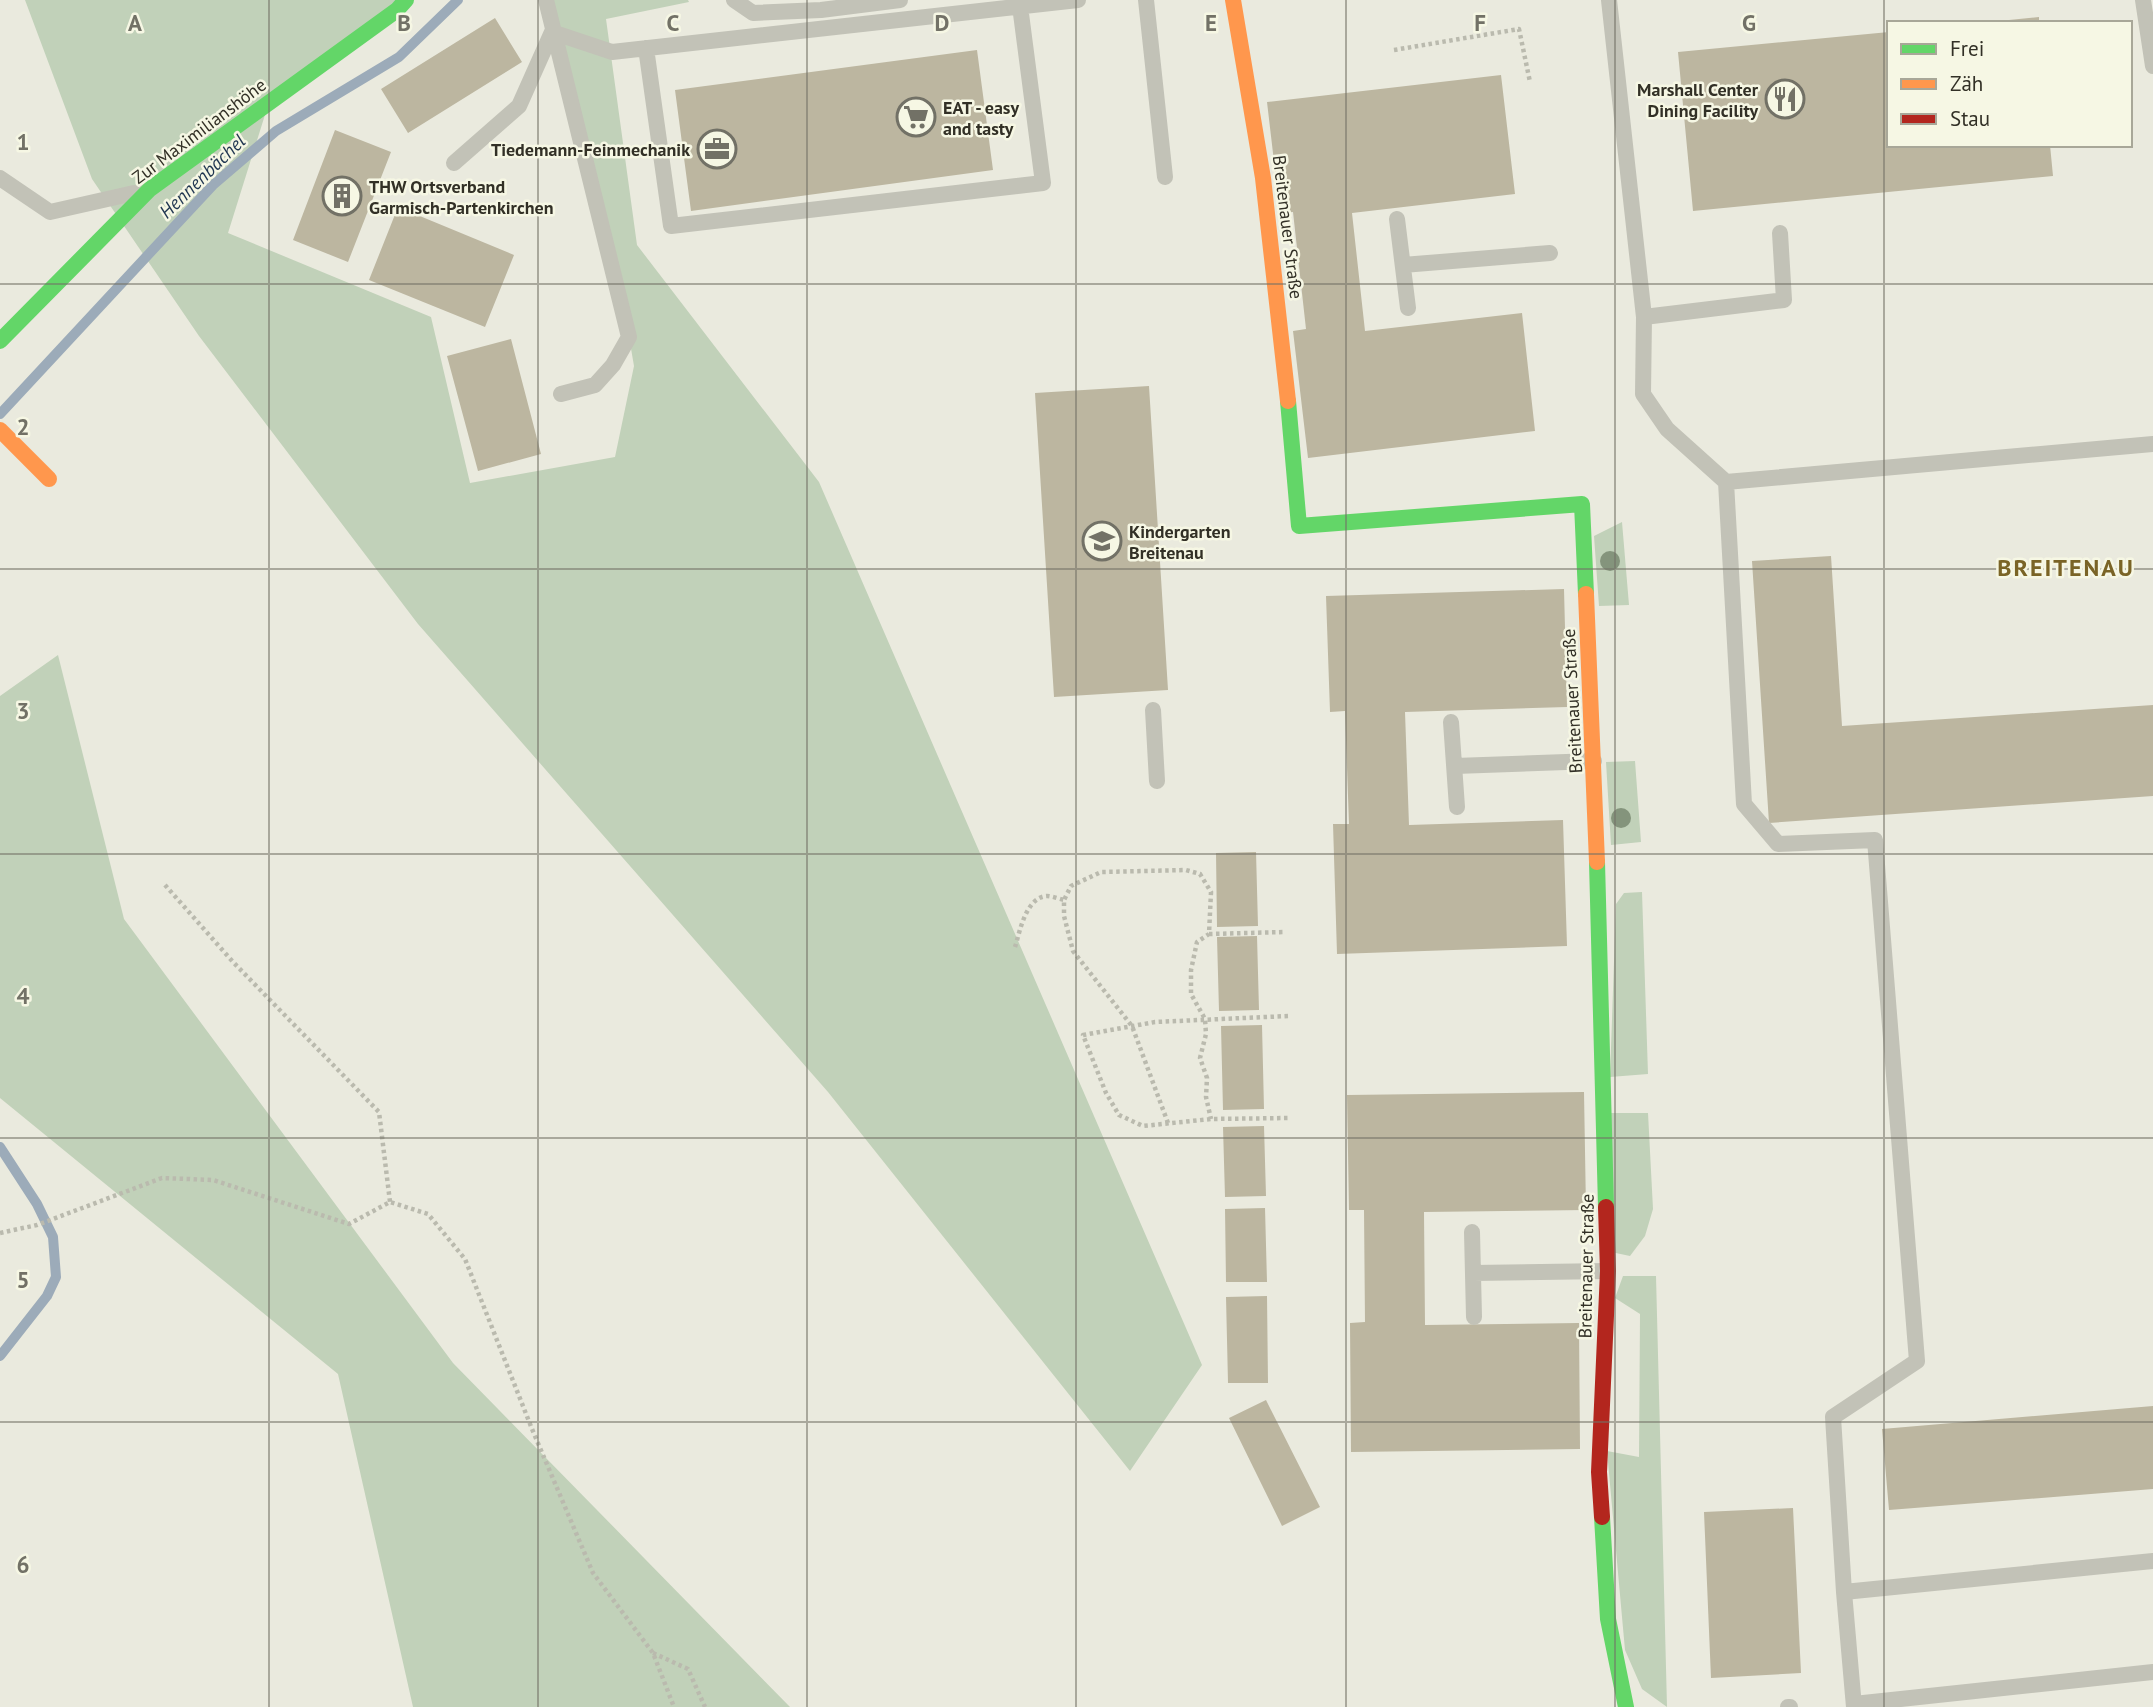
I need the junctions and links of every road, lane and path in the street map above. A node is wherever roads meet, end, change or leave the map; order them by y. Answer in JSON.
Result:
{"nodes":[{"id":1,"x":406,"y":0,"type":"edge"},
{"id":2,"x":546,"y":0,"type":"edge"},
{"id":3,"x":734,"y":0,"type":"edge"},
{"id":4,"x":900,"y":0,"type":"edge"},
{"id":5,"x":1078,"y":0,"type":"edge"},
{"id":6,"x":1146,"y":0,"type":"edge"},
{"id":7,"x":1233,"y":0,"type":"edge"},
{"id":8,"x":1609,"y":0,"type":"edge"},
{"id":9,"x":2143,"y":0,"type":"edge"},
{"id":10,"x":1020,"y":6,"type":"junction"},
{"id":11,"x":552,"y":32,"type":"junction"},
{"id":12,"x":646,"y":48,"type":"junction"},
{"id":13,"x":1394,"y":50,"type":"dead end"},
{"id":14,"x":2153,"y":66,"type":"edge"},
{"id":15,"x":1530,"y":82,"type":"dead end"},
{"id":16,"x":454,"y":163,"type":"dead end"},
{"id":17,"x":1165,"y":177,"type":"dead end"},
{"id":18,"x":0,"y":178,"type":"edge"},
{"id":19,"x":150,"y":189,"type":"junction"},
{"id":20,"x":1397,"y":219,"type":"dead end"},
{"id":21,"x":1780,"y":233,"type":"dead end"},
{"id":22,"x":1550,"y":253,"type":"dead end"},
{"id":23,"x":1403,"y":265,"type":"junction"},
{"id":24,"x":1408,"y":308,"type":"dead end"},
{"id":25,"x":1644,"y":317,"type":"junction"},
{"id":26,"x":0,"y":341,"type":"edge"},
{"id":27,"x":561,"y":394,"type":"dead end"},
{"id":28,"x":0,"y":430,"type":"edge"},
{"id":29,"x":2153,"y":444,"type":"edge"},
{"id":30,"x":49,"y":479,"type":"dead end"},
{"id":31,"x":1726,"y":482,"type":"junction"},
{"id":32,"x":1153,"y":710,"type":"dead end"},
{"id":33,"x":1451,"y":722,"type":"dead end"},
{"id":34,"x":1594,"y":761,"type":"junction"},
{"id":35,"x":1455,"y":766,"type":"junction"},
{"id":36,"x":1157,"y":780,"type":"dead end"},
{"id":37,"x":1457,"y":807,"type":"dead end"},
{"id":38,"x":165,"y":885,"type":"dead end"},
{"id":39,"x":1064,"y":900,"type":"junction"},
{"id":40,"x":1285,"y":932,"type":"dead end"},
{"id":41,"x":1209,"y":934,"type":"junction"},
{"id":42,"x":1015,"y":947,"type":"dead end"},
{"id":43,"x":1288,"y":1016,"type":"dead end"},
{"id":44,"x":1205,"y":1019,"type":"junction"},
{"id":45,"x":1132,"y":1026,"type":"junction"},
{"id":46,"x":1290,"y":1118,"type":"dead end"},
{"id":47,"x":1211,"y":1119,"type":"junction"},
{"id":48,"x":1168,"y":1123,"type":"junction"},
{"id":49,"x":390,"y":1202,"type":"junction"},
{"id":50,"x":1472,"y":1232,"type":"dead end"},
{"id":51,"x":0,"y":1233,"type":"edge"},
{"id":52,"x":1608,"y":1271,"type":"junction"},
{"id":53,"x":1473,"y":1273,"type":"junction"},
{"id":54,"x":1474,"y":1317,"type":"dead end"},
{"id":55,"x":2153,"y":1561,"type":"edge"},
{"id":56,"x":1844,"y":1592,"type":"junction"},
{"id":57,"x":653,"y":1653,"type":"junction"},
{"id":58,"x":2153,"y":1672,"type":"edge"},
{"id":59,"x":1854,"y":1705,"type":"edge"},
{"id":60,"x":674,"y":1707,"type":"edge"},
{"id":61,"x":705,"y":1707,"type":"edge"},
{"id":62,"x":1626,"y":1707,"type":"edge"}],
"edges":[{"from":1,"to":19,"type":"street","name":"Zur Maximilianshöhe"},
{"from":2,"to":11,"type":"lane"},
{"from":3,"to":4,"type":"lane"},
{"from":5,"to":10,"type":"lane"},
{"from":6,"to":17,"type":"lane"},
{"from":7,"to":34,"type":"street","name":"Breitenauer Straße"},
{"from":8,"to":25,"type":"lane"},
{"from":9,"to":14,"type":"lane"},
{"from":10,"to":12,"type":"lane"},
{"from":10,"to":12,"type":"lane"},
{"from":11,"to":12,"type":"lane"},
{"from":11,"to":16,"type":"lane"},
{"from":11,"to":27,"type":"lane"},
{"from":13,"to":15,"type":"path"},
{"from":18,"to":19,"type":"lane"},
{"from":19,"to":26,"type":"street","name":"Zur Maximilianshöhe"},
{"from":20,"to":23,"type":"lane"},
{"from":21,"to":25,"type":"lane"},
{"from":22,"to":23,"type":"lane"},
{"from":23,"to":24,"type":"lane"},
{"from":25,"to":31,"type":"lane"},
{"from":28,"to":30,"type":"street"},
{"from":29,"to":31,"type":"lane"},
{"from":31,"to":56,"type":"lane"},
{"from":32,"to":36,"type":"lane"},
{"from":33,"to":35,"type":"lane"},
{"from":34,"to":35,"type":"lane"},
{"from":34,"to":52,"type":"street","name":"Breitenauer Straße"},
{"from":35,"to":37,"type":"lane"},
{"from":38,"to":49,"type":"path"},
{"from":39,"to":41,"type":"path"},
{"from":39,"to":42,"type":"path"},
{"from":39,"to":45,"type":"path"},
{"from":40,"to":41,"type":"path"},
{"from":41,"to":44,"type":"path"},
{"from":43,"to":44,"type":"path"},
{"from":44,"to":45,"type":"path"},
{"from":44,"to":47,"type":"path"},
{"from":45,"to":48,"type":"path"},
{"from":45,"to":48,"type":"path"},
{"from":46,"to":47,"type":"path"},
{"from":47,"to":48,"type":"path"},
{"from":49,"to":51,"type":"path"},
{"from":49,"to":57,"type":"path"},
{"from":50,"to":53,"type":"lane"},
{"from":52,"to":53,"type":"lane"},
{"from":52,"to":62,"type":"street","name":"Breitenauer Straße"},
{"from":53,"to":54,"type":"lane"},
{"from":55,"to":56,"type":"lane"},
{"from":56,"to":59,"type":"lane"},
{"from":57,"to":60,"type":"path"},
{"from":57,"to":61,"type":"path"},
{"from":58,"to":59,"type":"lane"}]}
